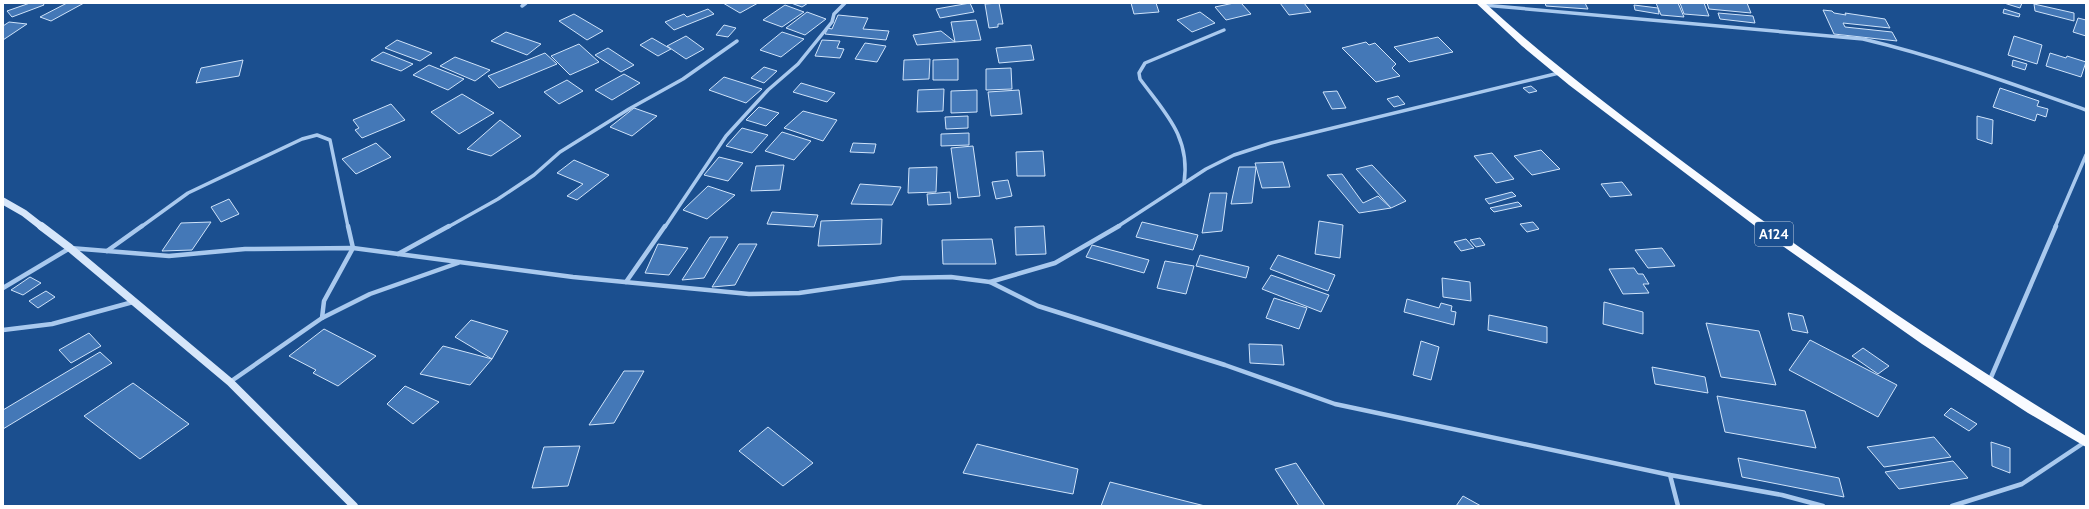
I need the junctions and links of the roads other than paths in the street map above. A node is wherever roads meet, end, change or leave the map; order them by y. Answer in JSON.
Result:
{"nodes":[{"id":1,"x":526,"y":3,"type":"edge"},
{"id":2,"x":845,"y":3,"type":"edge"},
{"id":3,"x":1481,"y":4,"type":"edge"},
{"id":4,"x":522,"y":6,"type":"dead end"},
{"id":5,"x":1224,"y":30,"type":"dead end"},
{"id":6,"x":737,"y":41,"type":"dead end"},
{"id":7,"x":1560,"y":72,"type":"junction"},
{"id":8,"x":2086,"y":110,"type":"edge"},
{"id":9,"x":2086,"y":155,"type":"edge"},
{"id":10,"x":1184,"y":183,"type":"junction"},
{"id":11,"x":3,"y":201,"type":"edge"},
{"id":12,"x":70,"y":248,"type":"junction"},
{"id":13,"x":354,"y":248,"type":"junction"},
{"id":14,"x":108,"y":251,"type":"junction"},
{"id":15,"x":398,"y":254,"type":"junction"},
{"id":16,"x":460,"y":262,"type":"junction"},
{"id":17,"x":626,"y":282,"type":"junction"},
{"id":18,"x":990,"y":282,"type":"junction"},
{"id":19,"x":3,"y":288,"type":"edge"},
{"id":20,"x":136,"y":302,"type":"junction"},
{"id":21,"x":322,"y":318,"type":"junction"},
{"id":22,"x":3,"y":330,"type":"edge"},
{"id":23,"x":230,"y":382,"type":"junction"},
{"id":24,"x":1989,"y":382,"type":"junction"},
{"id":25,"x":2086,"y":442,"type":"edge"},
{"id":26,"x":1670,"y":475,"type":"junction"},
{"id":27,"x":354,"y":506,"type":"edge"},
{"id":28,"x":1678,"y":506,"type":"edge"},
{"id":29,"x":1823,"y":506,"type":"edge"},
{"id":30,"x":1952,"y":506,"type":"edge"}],
"edges":[{"from":1,"to":4,"type":"street"},
{"from":2,"to":17,"type":"street"},
{"from":3,"to":7,"type":"highway","number":"A124"},
{"from":3,"to":8,"type":"street"},
{"from":5,"to":10,"type":"street"},
{"from":6,"to":15,"type":"street"},
{"from":7,"to":10,"type":"street"},
{"from":7,"to":24,"type":"highway","number":"A124"},
{"from":9,"to":24,"type":"street"},
{"from":10,"to":18,"type":"street"},
{"from":11,"to":12,"type":"main road"},
{"from":12,"to":14,"type":"street"},
{"from":12,"to":19,"type":"street"},
{"from":12,"to":20,"type":"main road"},
{"from":13,"to":14,"type":"street"},
{"from":13,"to":14,"type":"street"},
{"from":13,"to":15,"type":"street"},
{"from":13,"to":21,"type":"street"},
{"from":15,"to":16,"type":"street"},
{"from":16,"to":17,"type":"street"},
{"from":16,"to":21,"type":"street"},
{"from":17,"to":18,"type":"street"},
{"from":18,"to":26,"type":"street"},
{"from":20,"to":22,"type":"street"},
{"from":20,"to":23,"type":"main road"},
{"from":21,"to":23,"type":"street"},
{"from":23,"to":27,"type":"main road"},
{"from":24,"to":25,"type":"highway","number":"A124"},
{"from":25,"to":30,"type":"street"},
{"from":26,"to":28,"type":"street"},
{"from":26,"to":29,"type":"street"}]}
